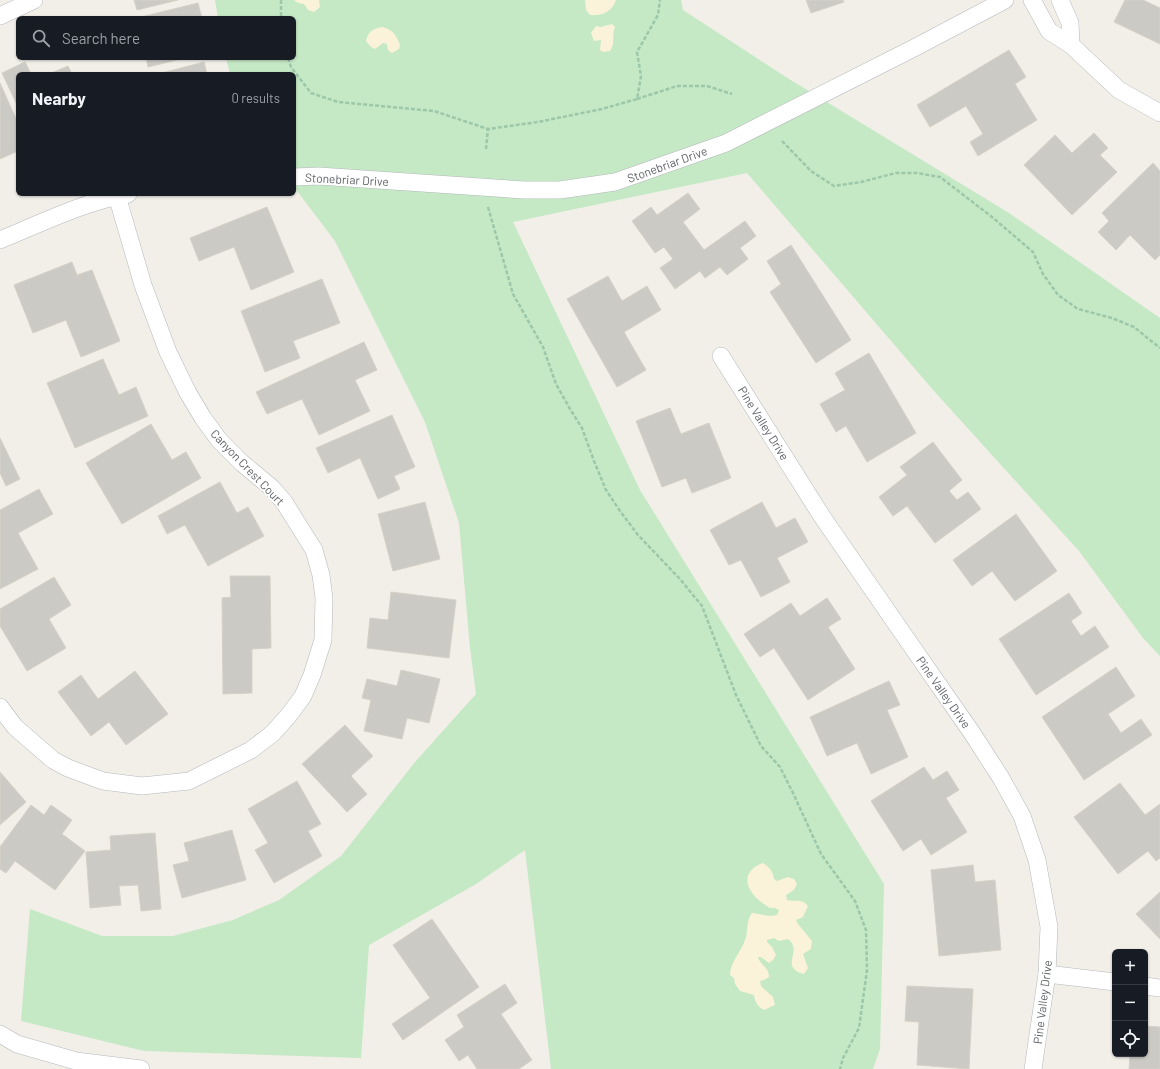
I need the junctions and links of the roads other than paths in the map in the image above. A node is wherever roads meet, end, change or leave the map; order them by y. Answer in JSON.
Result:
{"nodes":[{"id":1,"x":34,"y":0,"type":"edge"},
{"id":2,"x":1005,"y":0,"type":"edge"},
{"id":3,"x":1032,"y":0,"type":"edge"},
{"id":4,"x":1060,"y":0,"type":"edge"},
{"id":5,"x":0,"y":16,"type":"edge"},
{"id":6,"x":1071,"y":45,"type":"junction"},
{"id":7,"x":1160,"y":113,"type":"edge"},
{"id":8,"x":296,"y":176,"type":"edge"},
{"id":9,"x":120,"y":196,"type":"edge"},
{"id":10,"x":123,"y":196,"type":"edge"},
{"id":11,"x":0,"y":240,"type":"edge"},
{"id":12,"x":721,"y":356,"type":"dead end"},
{"id":13,"x":0,"y":707,"type":"edge"},
{"id":14,"x":1047,"y":974,"type":"junction"},
{"id":15,"x":1112,"y":982,"type":"edge"},
{"id":16,"x":1148,"y":986,"type":"edge"},
{"id":17,"x":1160,"y":988,"type":"edge"},
{"id":18,"x":0,"y":1034,"type":"edge"},
{"id":19,"x":75,"y":1065,"type":"edge"},
{"id":20,"x":141,"y":1069,"type":"edge"},
{"id":21,"x":1033,"y":1069,"type":"edge"}],
"edges":[{"from":1,"to":5,"type":"street"},
{"from":2,"to":8,"type":"street","name":"Stonebriar Drive"},
{"from":3,"to":6,"type":"street"},
{"from":4,"to":6,"type":"street"},
{"from":6,"to":7,"type":"street"},
{"from":9,"to":11,"type":"street"},
{"from":10,"to":13,"type":"street","name":"Canyon Crest Court"},
{"from":12,"to":14,"type":"street","name":"Pine Valley Drive"},
{"from":14,"to":15,"type":"street"},
{"from":14,"to":21,"type":"street","name":"Pine Valley Drive"},
{"from":16,"to":17,"type":"street"},
{"from":18,"to":19,"type":"street"},
{"from":19,"to":20,"type":"street"}]}
